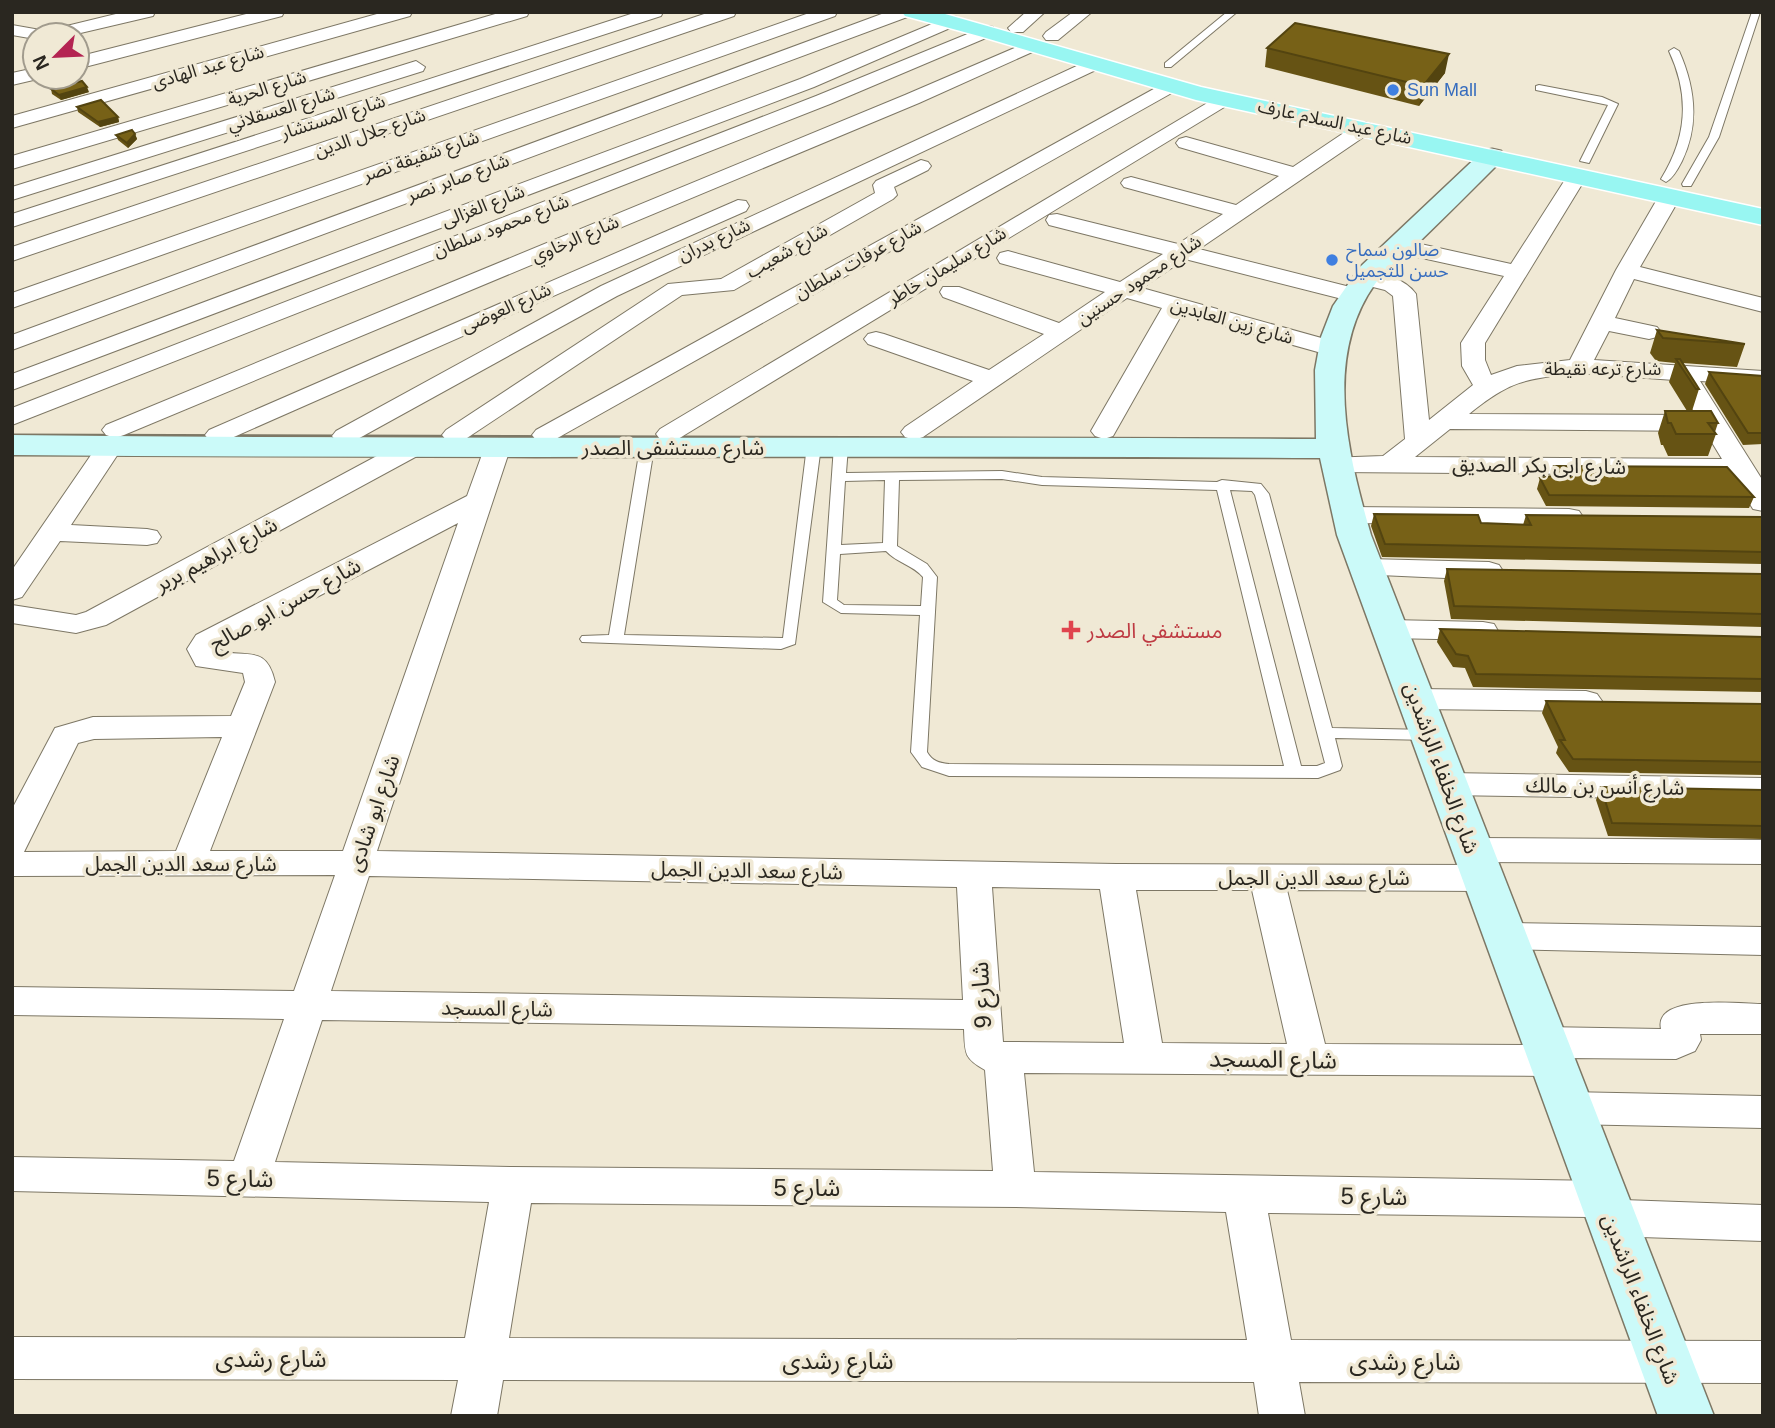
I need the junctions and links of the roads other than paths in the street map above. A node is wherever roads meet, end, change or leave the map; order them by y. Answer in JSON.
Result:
{"nodes":[{"id":1,"x":70,"y":12,"type":"edge"},
{"id":2,"x":147,"y":12,"type":"edge"},
{"id":3,"x":227,"y":12,"type":"edge"},
{"id":4,"x":276,"y":12,"type":"edge"},
{"id":5,"x":343,"y":12,"type":"edge"},
{"id":6,"x":404,"y":12,"type":"edge"},
{"id":7,"x":462,"y":12,"type":"edge"},
{"id":8,"x":522,"y":12,"type":"edge"},
{"id":9,"x":655,"y":12,"type":"edge"},
{"id":10,"x":729,"y":12,"type":"edge"},
{"id":11,"x":830,"y":12,"type":"edge"},
{"id":12,"x":904,"y":12,"type":"edge"},
{"id":13,"x":912,"y":12,"type":"edge"},
{"id":14,"x":1037,"y":12,"type":"edge"},
{"id":15,"x":1084,"y":12,"type":"edge"},
{"id":16,"x":1233,"y":12,"type":"edge"},
{"id":17,"x":1756,"y":12,"type":"edge"},
{"id":18,"x":954,"y":17,"type":"edge"},
{"id":19,"x":111,"y":21,"type":"junction"},
{"id":20,"x":990,"y":21,"type":"edge"},
{"id":21,"x":1758,"y":25,"type":"edge"},
{"id":22,"x":91,"y":26,"type":"edge"},
{"id":23,"x":1034,"y":36,"type":"junction"},
{"id":24,"x":91,"y":46,"type":"edge"},
{"id":25,"x":1674,"y":51,"type":"dead end"},
{"id":26,"x":91,"y":59,"type":"edge"},
{"id":27,"x":433,"y":62,"type":"dead end"},
{"id":28,"x":1121,"y":63,"type":"junction"},
{"id":29,"x":1094,"y":64,"type":"junction"},
{"id":30,"x":1169,"y":75,"type":"junction"},
{"id":31,"x":91,"y":80,"type":"edge"},
{"id":32,"x":1222,"y":88,"type":"junction"},
{"id":33,"x":1539,"y":88,"type":"dead end"},
{"id":34,"x":105,"y":116,"type":"edge"},
{"id":35,"x":12,"y":122,"type":"edge"},
{"id":36,"x":1364,"y":128,"type":"junction"},
{"id":37,"x":1186,"y":143,"type":"dead end"},
{"id":38,"x":1492,"y":156,"type":"junction"},
{"id":39,"x":12,"y":163,"type":"edge"},
{"id":40,"x":1581,"y":168,"type":"junction"},
{"id":41,"x":1296,"y":174,"type":"junction"},
{"id":42,"x":794,"y":181,"type":"dead end"},
{"id":43,"x":1130,"y":183,"type":"dead end"},
{"id":44,"x":1674,"y":186,"type":"junction"},
{"id":45,"x":12,"y":194,"type":"edge"},
{"id":46,"x":1763,"y":202,"type":"edge"},
{"id":47,"x":1240,"y":212,"type":"junction"},
{"id":48,"x":1763,"y":217,"type":"edge"},
{"id":49,"x":1057,"y":220,"type":"dead end"},
{"id":50,"x":12,"y":221,"type":"edge"},
{"id":51,"x":1398,"y":246,"type":"junction"},
{"id":52,"x":1181,"y":251,"type":"junction"},
{"id":53,"x":12,"y":254,"type":"edge"},
{"id":54,"x":1008,"y":258,"type":"dead end"},
{"id":55,"x":1627,"y":270,"type":"junction"},
{"id":56,"x":1518,"y":272,"type":"junction"},
{"id":57,"x":1360,"y":287,"type":"junction"},
{"id":58,"x":1123,"y":290,"type":"junction"},
{"id":59,"x":671,"y":292,"type":"junction"},
{"id":60,"x":951,"y":292,"type":"dead end"},
{"id":61,"x":12,"y":301,"type":"edge"},
{"id":62,"x":706,"y":304,"type":"dead end"},
{"id":63,"x":1175,"y":305,"type":"junction"},
{"id":64,"x":1763,"y":305,"type":"edge"},
{"id":65,"x":1601,"y":322,"type":"junction"},
{"id":66,"x":1061,"y":332,"type":"junction"},
{"id":67,"x":1649,"y":332,"type":"dead end"},
{"id":68,"x":876,"y":339,"type":"dead end"},
{"id":69,"x":12,"y":343,"type":"edge"},
{"id":70,"x":1334,"y":349,"type":"junction"},
{"id":71,"x":1579,"y":366,"type":"junction"},
{"id":72,"x":1681,"y":370,"type":"junction"},
{"id":73,"x":1759,"y":371,"type":"edge"},
{"id":74,"x":992,"y":379,"type":"junction"},
{"id":75,"x":12,"y":383,"type":"edge"},
{"id":76,"x":1486,"y":387,"type":"junction"},
{"id":77,"x":1442,"y":421,"type":"junction"},
{"id":78,"x":1714,"y":423,"type":"junction"},
{"id":79,"x":18,"y":430,"type":"edge"},
{"id":80,"x":1104,"y":431,"type":"junction"},
{"id":81,"x":914,"y":432,"type":"junction"},
{"id":82,"x":218,"y":435,"type":"junction"},
{"id":83,"x":455,"y":435,"type":"junction"},
{"id":84,"x":545,"y":435,"type":"junction"},
{"id":85,"x":345,"y":436,"type":"junction"},
{"id":86,"x":113,"y":438,"type":"junction"},
{"id":87,"x":1418,"y":440,"type":"junction"},
{"id":88,"x":658,"y":441,"type":"junction"},
{"id":89,"x":1334,"y":448,"type":"junction"},
{"id":90,"x":410,"y":449,"type":"junction"},
{"id":91,"x":497,"y":449,"type":"junction"},
{"id":92,"x":831,"y":456,"type":"junction"},
{"id":93,"x":1390,"y":464,"type":"junction"},
{"id":94,"x":892,"y":475,"type":"junction"},
{"id":95,"x":1222,"y":484,"type":"junction"},
{"id":96,"x":1755,"y":496,"type":"edge"},
{"id":97,"x":477,"y":502,"type":"junction"},
{"id":98,"x":1348,"y":514,"type":"junction"},
{"id":99,"x":1597,"y":517,"type":"edge"},
{"id":100,"x":52,"y":532,"type":"junction"},
{"id":101,"x":147,"y":537,"type":"dead end"},
{"id":102,"x":890,"y":547,"type":"junction"},
{"id":103,"x":833,"y":550,"type":"junction"},
{"id":104,"x":1368,"y":568,"type":"junction"},
{"id":105,"x":1517,"y":571,"type":"edge"},
{"id":106,"x":12,"y":591,"type":"edge"},
{"id":107,"x":928,"y":611,"type":"junction"},
{"id":108,"x":12,"y":614,"type":"edge"},
{"id":109,"x":1390,"y":629,"type":"junction"},
{"id":110,"x":1514,"y":632,"type":"edge"},
{"id":111,"x":587,"y":639,"type":"dead end"},
{"id":112,"x":617,"y":640,"type":"junction"},
{"id":113,"x":1610,"y":702,"type":"edge"},
{"id":114,"x":1423,"y":717,"type":"junction"},
{"id":115,"x":243,"y":726,"type":"junction"},
{"id":116,"x":1327,"y":733,"type":"junction"},
{"id":117,"x":1294,"y":772,"type":"junction"},
{"id":118,"x":1448,"y":784,"type":"junction"},
{"id":119,"x":1763,"y":789,"type":"edge"},
{"id":120,"x":12,"y":844,"type":"edge"},
{"id":121,"x":1763,"y":852,"type":"edge"},
{"id":122,"x":189,"y":862,"type":"junction"},
{"id":123,"x":356,"y":863,"type":"junction"},
{"id":124,"x":12,"y":864,"type":"edge"},
{"id":125,"x":1478,"y":864,"type":"junction"},
{"id":126,"x":974,"y":874,"type":"junction"},
{"id":127,"x":1116,"y":877,"type":"junction"},
{"id":128,"x":1266,"y":877,"type":"junction"},
{"id":129,"x":1504,"y":936,"type":"junction"},
{"id":130,"x":1763,"y":941,"type":"edge"},
{"id":131,"x":12,"y":1001,"type":"edge"},
{"id":132,"x":308,"y":1005,"type":"junction"},
{"id":133,"x":982,"y":1015,"type":"junction"},
{"id":134,"x":1763,"y":1019,"type":"edge"},
{"id":135,"x":1546,"y":1052,"type":"junction"},
{"id":136,"x":996,"y":1057,"type":"junction"},
{"id":137,"x":1145,"y":1057,"type":"junction"},
{"id":138,"x":1310,"y":1060,"type":"junction"},
{"id":139,"x":1568,"y":1108,"type":"junction"},
{"id":140,"x":1763,"y":1112,"type":"edge"},
{"id":141,"x":12,"y":1174,"type":"edge"},
{"id":142,"x":249,"y":1178,"type":"junction"},
{"id":143,"x":513,"y":1185,"type":"junction"},
{"id":144,"x":1015,"y":1189,"type":"junction"},
{"id":145,"x":1244,"y":1195,"type":"junction"},
{"id":146,"x":1606,"y":1208,"type":"junction"},
{"id":147,"x":1763,"y":1223,"type":"edge"},
{"id":148,"x":12,"y":1358,"type":"edge"},
{"id":149,"x":484,"y":1359,"type":"junction"},
{"id":150,"x":1665,"y":1360,"type":"junction"},
{"id":151,"x":1273,"y":1362,"type":"junction"},
{"id":152,"x":1763,"y":1362,"type":"edge"},
{"id":153,"x":474,"y":1416,"type":"edge"},
{"id":154,"x":1282,"y":1416,"type":"edge"},
{"id":155,"x":1686,"y":1416,"type":"edge"}],
"edges":[{"from":1,"to":19,"type":"street"},
{"from":2,"to":19,"type":"street"},
{"from":3,"to":24,"type":"street"},
{"from":4,"to":26,"type":"street"},
{"from":5,"to":31,"type":"street"},
{"from":6,"to":35,"type":"street","name":"شارع عبد الهادى"},
{"from":7,"to":34,"type":"street"},
{"from":8,"to":39,"type":"street","name":"شارع الحرية"},
{"from":9,"to":50,"type":"street","name":"شارع المستشار"},
{"from":10,"to":53,"type":"street","name":"شارع جلال الدين"},
{"from":11,"to":61,"type":"street","name":"شارع شفيقة نصر"},
{"from":12,"to":69,"type":"street","name":"شارع صابر نصر"},
{"from":13,"to":18,"type":"main road","name":"شارع عبد السلام عارف"},
{"from":14,"to":23,"type":"street"},
{"from":15,"to":23,"type":"street"},
{"from":16,"to":30,"type":"lane"},
{"from":17,"to":21,"type":"lane"},
{"from":18,"to":20,"type":"main road","name":"شارع عبد السلام عارف"},
{"from":18,"to":75,"type":"street","name":"شارع الغزالى"},
{"from":19,"to":22,"type":"street"},
{"from":20,"to":23,"type":"main road","name":"شارع عبد السلام عارف"},
{"from":20,"to":79,"type":"street","name":"شارع محمود سلطان"},
{"from":21,"to":44,"type":"lane"},
{"from":23,"to":28,"type":"main road","name":"شارع عبد السلام عارف"},
{"from":23,"to":29,"type":"main road","name":"شارع عبد السلام عارف"},
{"from":23,"to":86,"type":"street","name":"شارع الرخاوي"},
{"from":25,"to":44,"type":"lane"},
{"from":27,"to":45,"type":"street","name":"شارع العسقلاني"},
{"from":28,"to":29,"type":"main road","name":"شارع عبد السلام عارف"},
{"from":28,"to":30,"type":"main road","name":"شارع عبد السلام عارف"},
{"from":28,"to":30,"type":"main road","name":"شارع عبد السلام عارف"},
{"from":28,"to":59,"type":"street","name":"شارع شعيب"},
{"from":29,"to":85,"type":"street","name":"شارع بدران"},
{"from":30,"to":32,"type":"main road","name":"شارع عبد السلام عارف"},
{"from":30,"to":84,"type":"street","name":"شارع عرفات سلطان"},
{"from":32,"to":36,"type":"main road","name":"شارع عبد السلام عارف"},
{"from":32,"to":40,"type":"main road","name":"شارع عبد السلام عارف"},
{"from":32,"to":88,"type":"street","name":"شارع سليمان خاطر"},
{"from":33,"to":40,"type":"lane"},
{"from":36,"to":38,"type":"main road","name":"شارع عبد السلام عارف"},
{"from":36,"to":41,"type":"street","name":"شارع محمود حسنين"},
{"from":37,"to":41,"type":"street"},
{"from":38,"to":40,"type":"main road","name":"شارع عبد السلام عارف"},
{"from":38,"to":51,"type":"main road","name":"شارع الخلفاء الراشدين"},
{"from":40,"to":44,"type":"main road","name":"شارع عبد السلام عارف"},
{"from":40,"to":56,"type":"street"},
{"from":41,"to":47,"type":"street","name":"شارع محمود حسنين"},
{"from":42,"to":82,"type":"street","name":"شارع العوضى"},
{"from":43,"to":47,"type":"street"},
{"from":44,"to":46,"type":"main road","name":"شارع عبد السلام عارف"},
{"from":44,"to":48,"type":"main road","name":"شارع عبد السلام عارف"},
{"from":44,"to":55,"type":"street"},
{"from":47,"to":52,"type":"street","name":"شارع محمود حسنين"},
{"from":49,"to":52,"type":"street"},
{"from":51,"to":56,"type":"street"},
{"from":51,"to":57,"type":"main road","name":"شارع الخلفاء الراشدين"},
{"from":52,"to":57,"type":"street"},
{"from":52,"to":58,"type":"street","name":"شارع محمود حسنين"},
{"from":54,"to":58,"type":"street","name":"شارع زين العابدين"},
{"from":55,"to":64,"type":"street"},
{"from":55,"to":65,"type":"street"},
{"from":56,"to":76,"type":"street"},
{"from":57,"to":70,"type":"main road","name":"شارع الخلفاء الراشدين"},
{"from":57,"to":87,"type":"street"},
{"from":58,"to":63,"type":"street","name":"شارع زين العابدين"},
{"from":58,"to":66,"type":"street","name":"شارع محمود حسنين"},
{"from":59,"to":62,"type":"street"},
{"from":59,"to":83,"type":"street","name":"شارع شعيب"},
{"from":60,"to":66,"type":"street"},
{"from":63,"to":70,"type":"street","name":"شارع زين العابدين"},
{"from":63,"to":80,"type":"street"},
{"from":65,"to":67,"type":"street"},
{"from":65,"to":71,"type":"street"},
{"from":66,"to":74,"type":"street","name":"شارع محمود حسنين"},
{"from":68,"to":74,"type":"street"},
{"from":70,"to":89,"type":"main road","name":"شارع الخلفاء الراشدين"},
{"from":71,"to":72,"type":"street","name":"شارع ترعه نقيطة"},
{"from":71,"to":76,"type":"street","name":"شارع ترعه نقيطة"},
{"from":72,"to":73,"type":"street","name":"شارع ترعه نقيطة"},
{"from":72,"to":78,"type":"street"},
{"from":74,"to":81,"type":"street","name":"شارع محمود حسنين"},
{"from":76,"to":77,"type":"street","name":"شارع ترعه نقيطة"},
{"from":77,"to":78,"type":"street"},
{"from":77,"to":87,"type":"street","name":"شارع ترعه نقيطة"},
{"from":78,"to":96,"type":"street"},
{"from":79,"to":86,"type":"main road","name":"شارع مستشفى الصدر"},
{"from":80,"to":81,"type":"main road","name":"شارع مستشفى الصدر"},
{"from":80,"to":89,"type":"main road","name":"شارع مستشفى الصدر"},
{"from":81,"to":88,"type":"main road","name":"شارع مستشفى الصدر"},
{"from":82,"to":85,"type":"main road","name":"شارع مستشفى الصدر"},
{"from":82,"to":86,"type":"main road","name":"شارع مستشفى الصدر"},
{"from":83,"to":84,"type":"main road","name":"شارع مستشفى الصدر"},
{"from":83,"to":85,"type":"main road","name":"شارع مستشفى الصدر"},
{"from":84,"to":88,"type":"main road","name":"شارع مستشفى الصدر"},
{"from":86,"to":90,"type":"main road","name":"شارع مستشفى الصدر"},
{"from":86,"to":100,"type":"street"},
{"from":87,"to":93,"type":"street","name":"شارع ترعه نقيطة"},
{"from":88,"to":91,"type":"main road","name":"شارع مستشفى الصدر"},
{"from":88,"to":92,"type":"main road","name":"شارع مستشفى الصدر"},
{"from":88,"to":112,"type":"lane"},
{"from":89,"to":92,"type":"main road","name":"شارع مستشفى الصدر"},
{"from":89,"to":93,"type":"street","name":"شارع ابى بكر الصديق"},
{"from":89,"to":98,"type":"main road","name":"شارع الخلفاء الراشدين"},
{"from":90,"to":91,"type":"main road","name":"شارع مستشفى الصدر"},
{"from":90,"to":108,"type":"street","name":"شارع ابراهيم بربر"},
{"from":91,"to":97,"type":"street","name":"شارع ابو شادى"},
{"from":92,"to":94,"type":"lane"},
{"from":92,"to":103,"type":"lane"},
{"from":92,"to":112,"type":"lane"},
{"from":93,"to":96,"type":"street","name":"شارع ابى بكر الصديق"},
{"from":94,"to":95,"type":"lane"},
{"from":94,"to":102,"type":"lane"},
{"from":95,"to":116,"type":"lane"},
{"from":95,"to":117,"type":"lane"},
{"from":97,"to":115,"type":"street","name":"شارع حسن ابو صالح"},
{"from":97,"to":123,"type":"street","name":"شارع ابو شادى"},
{"from":98,"to":99,"type":"street"},
{"from":98,"to":104,"type":"main road","name":"شارع الخلفاء الراشدين"},
{"from":100,"to":101,"type":"street"},
{"from":100,"to":106,"type":"street"},
{"from":102,"to":103,"type":"lane"},
{"from":102,"to":107,"type":"lane"},
{"from":103,"to":107,"type":"lane"},
{"from":104,"to":105,"type":"street"},
{"from":104,"to":109,"type":"main road","name":"شارع الخلفاء الراشدين"},
{"from":107,"to":117,"type":"lane"},
{"from":109,"to":110,"type":"street"},
{"from":109,"to":114,"type":"main road","name":"شارع الخلفاء الراشدين"},
{"from":111,"to":112,"type":"lane"},
{"from":113,"to":114,"type":"street"},
{"from":114,"to":116,"type":"lane"},
{"from":114,"to":118,"type":"main road","name":"شارع الخلفاء الراشدين"},
{"from":115,"to":120,"type":"street"},
{"from":115,"to":122,"type":"street"},
{"from":116,"to":117,"type":"lane"},
{"from":118,"to":119,"type":"street","name":"شارع أنس بن مالك"},
{"from":118,"to":125,"type":"main road","name":"شارع الخلفاء الراشدين"},
{"from":121,"to":125,"type":"street","name":"شارع سعد الدين الجمل"},
{"from":122,"to":123,"type":"street","name":"شارع سعد الدين الجمل"},
{"from":122,"to":124,"type":"street","name":"شارع سعد الدين الجمل"},
{"from":123,"to":126,"type":"street","name":"شارع سعد الدين الجمل"},
{"from":123,"to":132,"type":"street","name":"شارع ابو شادى"},
{"from":125,"to":128,"type":"street","name":"شارع سعد الدين الجمل"},
{"from":125,"to":129,"type":"main road","name":"شارع الخلفاء الراشدين"},
{"from":126,"to":127,"type":"street","name":"شارع سعد الدين الجمل"},
{"from":126,"to":133,"type":"street","name":"شارع 9"},
{"from":127,"to":128,"type":"street","name":"شارع سعد الدين الجمل"},
{"from":127,"to":137,"type":"street"},
{"from":128,"to":138,"type":"street"},
{"from":129,"to":130,"type":"street"},
{"from":129,"to":135,"type":"main road","name":"شارع الخلفاء الراشدين"},
{"from":131,"to":132,"type":"street","name":"شارع المسجد"},
{"from":132,"to":133,"type":"street","name":"شارع المسجد"},
{"from":132,"to":142,"type":"street","name":"شارع ابو شادى"},
{"from":133,"to":136,"type":"street","name":"شارع 9"},
{"from":134,"to":135,"type":"street","name":"شارع المسجد"},
{"from":135,"to":138,"type":"street","name":"شارع المسجد"},
{"from":135,"to":139,"type":"main road","name":"شارع الخلفاء الراشدين"},
{"from":136,"to":137,"type":"street","name":"شارع المسجد"},
{"from":136,"to":144,"type":"street","name":"شارع 9"},
{"from":137,"to":138,"type":"street","name":"شارع المسجد"},
{"from":139,"to":140,"type":"street"},
{"from":139,"to":146,"type":"main road","name":"شارع الخلفاء الراشدين"},
{"from":141,"to":142,"type":"street","name":"شارع 5"},
{"from":142,"to":143,"type":"street","name":"شارع 5"},
{"from":143,"to":144,"type":"street","name":"شارع 5"},
{"from":143,"to":149,"type":"street"},
{"from":144,"to":145,"type":"street","name":"شارع 5"},
{"from":145,"to":146,"type":"street","name":"شارع 5"},
{"from":145,"to":151,"type":"street"},
{"from":146,"to":147,"type":"street","name":"شارع 5"},
{"from":146,"to":150,"type":"main road","name":"شارع الخلفاء الراشدين"},
{"from":148,"to":149,"type":"street","name":"شارع رشدى"},
{"from":149,"to":151,"type":"street","name":"شارع رشدى"},
{"from":149,"to":153,"type":"street"},
{"from":150,"to":151,"type":"street","name":"شارع رشدى"},
{"from":150,"to":152,"type":"street","name":"شارع رشدى"},
{"from":150,"to":155,"type":"main road","name":"شارع الخلفاء الراشدين"},
{"from":151,"to":154,"type":"street"}]}
